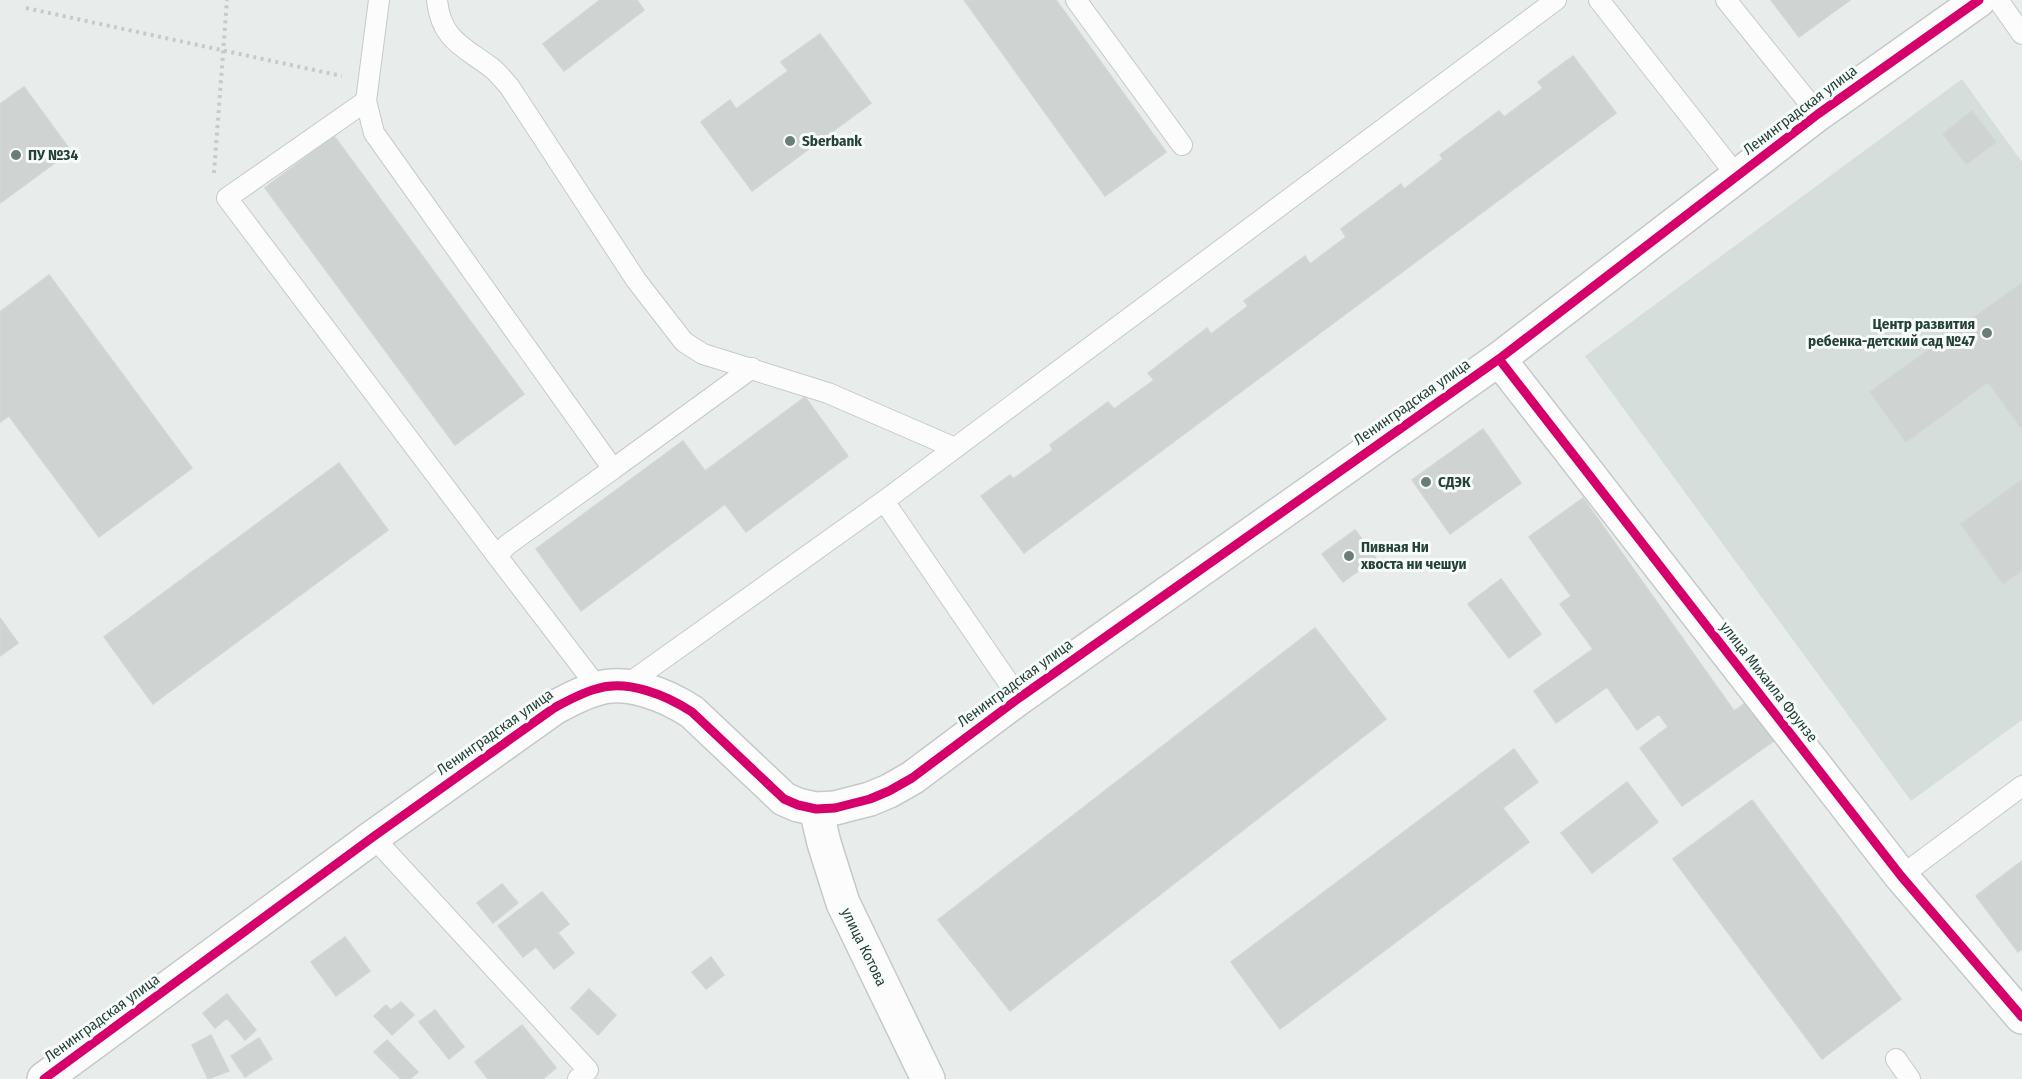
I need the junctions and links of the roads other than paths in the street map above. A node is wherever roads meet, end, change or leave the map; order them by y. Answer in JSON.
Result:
{"nodes":[{"id":1,"x":379,"y":0,"type":"edge"},
{"id":2,"x":437,"y":0,"type":"edge"},
{"id":3,"x":1076,"y":0,"type":"edge"},
{"id":4,"x":1556,"y":0,"type":"edge"},
{"id":5,"x":1599,"y":0,"type":"edge"},
{"id":6,"x":1726,"y":0,"type":"edge"},
{"id":7,"x":1979,"y":0,"type":"edge"},
{"id":8,"x":1998,"y":0,"type":"edge"},
{"id":9,"x":2022,"y":34,"type":"edge"},
{"id":10,"x":366,"y":101,"type":"junction"},
{"id":11,"x":1818,"y":114,"type":"junction"},
{"id":12,"x":1182,"y":145,"type":"dead end"},
{"id":13,"x":1737,"y":176,"type":"junction"},
{"id":14,"x":1499,"y":359,"type":"junction"},
{"id":15,"x":752,"y":369,"type":"junction"},
{"id":16,"x":955,"y":448,"type":"junction"},
{"id":17,"x":613,"y":469,"type":"junction"},
{"id":18,"x":884,"y":501,"type":"junction"},
{"id":19,"x":497,"y":556,"type":"junction"},
{"id":20,"x":611,"y":687,"type":"junction"},
{"id":21,"x":1019,"y":698,"type":"junction"},
{"id":22,"x":2022,"y":786,"type":"edge"},
{"id":23,"x":816,"y":809,"type":"junction"},
{"id":24,"x":373,"y":837,"type":"junction"},
{"id":25,"x":1901,"y":876,"type":"junction"},
{"id":26,"x":2022,"y":1017,"type":"edge"},
{"id":27,"x":1896,"y":1059,"type":"dead end"},
{"id":28,"x":587,"y":1076,"type":"edge"},
{"id":29,"x":44,"y":1079,"type":"edge"},
{"id":30,"x":928,"y":1079,"type":"edge"},
{"id":31,"x":1910,"y":1079,"type":"edge"}],
"edges":[{"from":1,"to":10,"type":"lane"},
{"from":2,"to":15,"type":"lane"},
{"from":3,"to":12,"type":"lane"},
{"from":4,"to":16,"type":"lane"},
{"from":5,"to":13,"type":"lane"},
{"from":6,"to":11,"type":"lane"},
{"from":7,"to":11,"type":"street","name":"Ленинградская улица"},
{"from":8,"to":9,"type":"lane"},
{"from":10,"to":17,"type":"lane"},
{"from":10,"to":19,"type":"lane"},
{"from":11,"to":13,"type":"street","name":"Ленинградская улица"},
{"from":13,"to":14,"type":"street","name":"Ленинградская улица"},
{"from":14,"to":21,"type":"street","name":"Ленинградская улица"},
{"from":14,"to":25,"type":"street","name":"улица Михаила Фрунзе"},
{"from":15,"to":16,"type":"lane"},
{"from":15,"to":17,"type":"lane"},
{"from":16,"to":18,"type":"lane"},
{"from":17,"to":19,"type":"lane"},
{"from":18,"to":20,"type":"lane"},
{"from":18,"to":21,"type":"lane"},
{"from":19,"to":20,"type":"lane"},
{"from":20,"to":23,"type":"street","name":"Ленинградская улица"},
{"from":20,"to":24,"type":"street","name":"Ленинградская улица"},
{"from":21,"to":23,"type":"street","name":"Ленинградская улица"},
{"from":22,"to":25,"type":"lane"},
{"from":23,"to":30,"type":"street","name":"улица Котова"},
{"from":24,"to":28,"type":"lane"},
{"from":24,"to":29,"type":"street","name":"Ленинградская улица"},
{"from":25,"to":26,"type":"street","name":"улица Михаила Фрунзе"},
{"from":27,"to":31,"type":"lane"}]}
